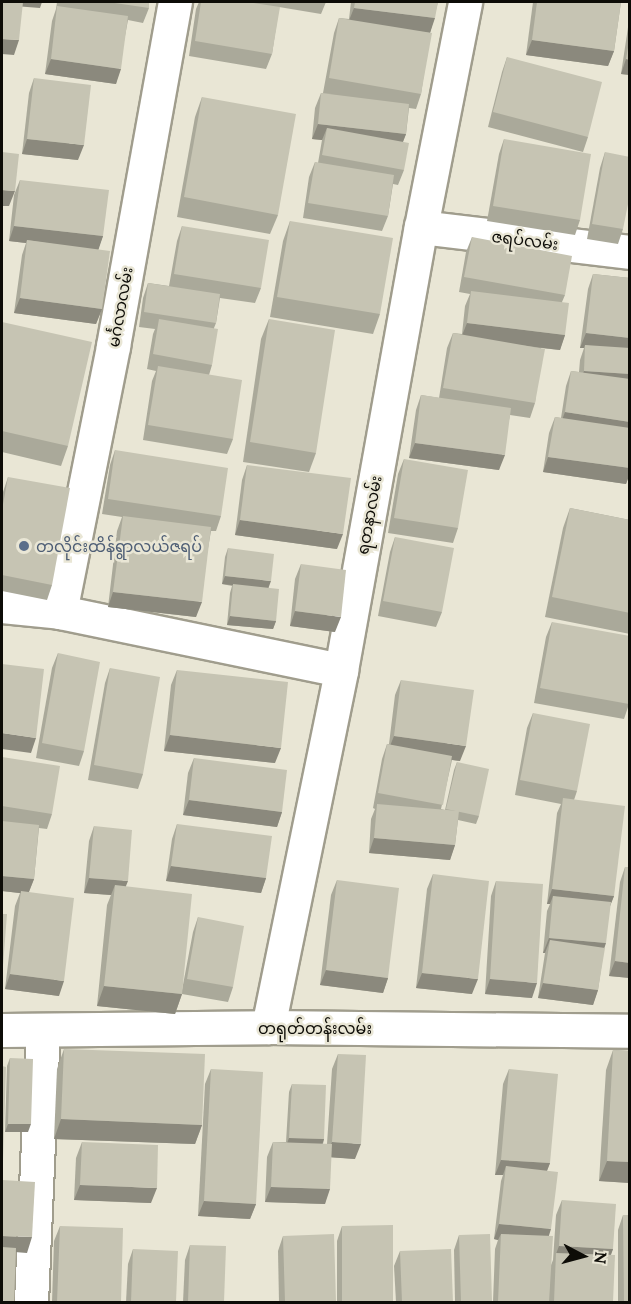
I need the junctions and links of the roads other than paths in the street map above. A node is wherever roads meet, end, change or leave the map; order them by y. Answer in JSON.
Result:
{"nodes":[{"id":1,"x":175,"y":2,"type":"edge"},
{"id":2,"x":465,"y":2,"type":"edge"},
{"id":3,"x":421,"y":227,"type":"junction"},
{"id":4,"x":630,"y":252,"type":"edge"},
{"id":5,"x":80,"y":341,"type":"edge"},
{"id":6,"x":113,"y":346,"type":"junction"},
{"id":7,"x":2,"y":606,"type":"edge"},
{"id":8,"x":60,"y":612,"type":"junction"},
{"id":9,"x":341,"y":670,"type":"junction"},
{"id":10,"x":268,"y":1027,"type":"junction"},
{"id":11,"x":2,"y":1030,"type":"edge"},
{"id":12,"x":43,"y":1030,"type":"junction"},
{"id":13,"x":630,"y":1031,"type":"edge"},
{"id":14,"x":31,"y":1302,"type":"edge"}],
"edges":[{"from":1,"to":6,"type":"street","name":"မင်္ဂလာလမ်း"},
{"from":2,"to":3,"type":"street","name":"ရတနာလမ်း"},
{"from":3,"to":4,"type":"street","name":"ဇရပ်လမ်း"},
{"from":3,"to":9,"type":"street","name":"ရတနာလမ်း"},
{"from":5,"to":6,"type":"street"},
{"from":6,"to":8,"type":"street","name":"မင်္ဂလာလမ်း"},
{"from":7,"to":8,"type":"street"},
{"from":8,"to":9,"type":"street"},
{"from":9,"to":10,"type":"street","name":"ရတနာလမ်း"},
{"from":10,"to":12,"type":"street","name":"တရုတ်တန်းလမ်း"},
{"from":10,"to":13,"type":"street","name":"တရုတ်တန်းလမ်း"},
{"from":11,"to":12,"type":"street","name":"တရုတ်တန်းလမ်း"},
{"from":12,"to":14,"type":"street"}]}
